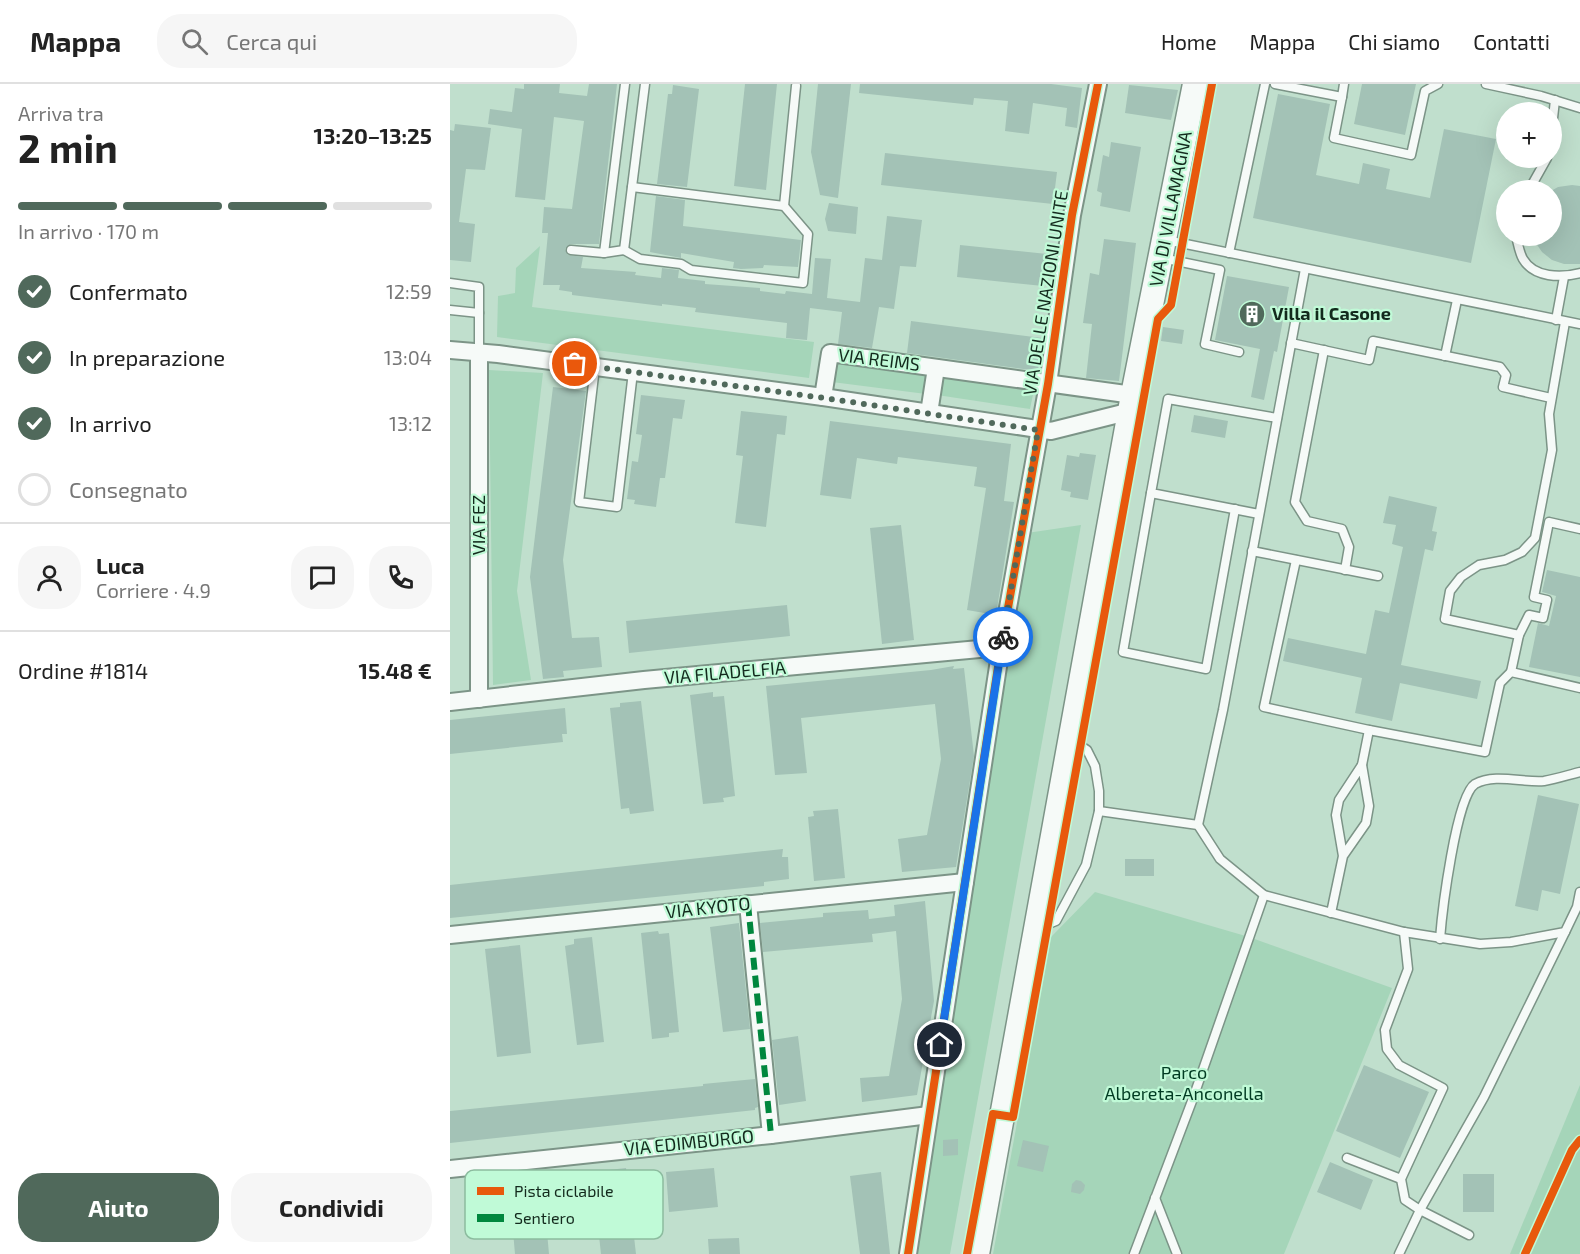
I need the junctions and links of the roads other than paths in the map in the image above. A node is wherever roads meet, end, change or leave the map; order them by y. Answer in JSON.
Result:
{"nodes":[{"id":1,"x":625,"y":84,"type":"edge"},
{"id":2,"x":645,"y":84,"type":"edge"},
{"id":3,"x":1098,"y":84,"type":"edge"},
{"id":4,"x":1195,"y":84,"type":"edge"},
{"id":5,"x":1264,"y":84,"type":"edge"},
{"id":6,"x":1275,"y":84,"type":"edge"},
{"id":7,"x":1344,"y":84,"type":"edge"},
{"id":8,"x":1438,"y":84,"type":"edge"},
{"id":9,"x":1486,"y":84,"type":"edge"},
{"id":10,"x":796,"y":86,"type":"dead end"},
{"id":11,"x":1342,"y":97,"type":"junction"},
{"id":12,"x":1556,"y":100,"type":"joint"},
{"id":13,"x":1580,"y":108,"type":"edge"},
{"id":14,"x":632,"y":187,"type":"junction"},
{"id":15,"x":784,"y":206,"type":"junction"},
{"id":16,"x":1519,"y":246,"type":"edge"},
{"id":17,"x":1163,"y":249,"type":"junction"},
{"id":18,"x":571,"y":250,"type":"dead end"},
{"id":19,"x":624,"y":250,"type":"junction"},
{"id":20,"x":604,"y":253,"type":"junction"},
{"id":21,"x":1229,"y":253,"type":"junction"},
{"id":22,"x":1305,"y":268,"type":"junction"},
{"id":23,"x":1580,"y":273,"type":"edge"},
{"id":24,"x":1564,"y":277,"type":"junction"},
{"id":25,"x":450,"y":283,"type":"edge"},
{"id":26,"x":1457,"y":300,"type":"junction"},
{"id":27,"x":450,"y":310,"type":"edge"},
{"id":28,"x":479,"y":314,"type":"junction"},
{"id":29,"x":1561,"y":321,"type":"junction"},
{"id":30,"x":1580,"y":324,"type":"edge"},
{"id":31,"x":1291,"y":343,"type":"junction"},
{"id":32,"x":450,"y":350,"type":"edge"},
{"id":33,"x":1324,"y":350,"type":"junction"},
{"id":34,"x":479,"y":352,"type":"junction"},
{"id":35,"x":1239,"y":352,"type":"dead end"},
{"id":36,"x":1445,"y":356,"type":"junction"},
{"id":37,"x":595,"y":367,"type":"junction"},
{"id":38,"x":936,"y":368,"type":"junction"},
{"id":39,"x":633,"y":372,"type":"junction"},
{"id":40,"x":1048,"y":384,"type":"junction"},
{"id":41,"x":824,"y":398,"type":"junction"},
{"id":42,"x":1551,"y":398,"type":"junction"},
{"id":43,"x":1132,"y":403,"type":"junction"},
{"id":44,"x":929,"y":413,"type":"junction"},
{"id":45,"x":1277,"y":418,"type":"junction"},
{"id":46,"x":1038,"y":430,"type":"junction"},
{"id":47,"x":1151,"y":494,"type":"junction"},
{"id":48,"x":1235,"y":509,"type":"junction"},
{"id":49,"x":1259,"y":514,"type":"junction"},
{"id":50,"x":1580,"y":529,"type":"edge"},
{"id":51,"x":1252,"y":551,"type":"junction"},
{"id":52,"x":1296,"y":560,"type":"junction"},
{"id":53,"x":1346,"y":570,"type":"junction"},
{"id":54,"x":1377,"y":576,"type":"dead end"},
{"id":55,"x":1519,"y":635,"type":"junction"},
{"id":56,"x":1001,"y":647,"type":"junction"},
{"id":57,"x":1511,"y":672,"type":"junction"},
{"id":58,"x":1580,"y":687,"type":"edge"},
{"id":59,"x":479,"y":699,"type":"junction"},
{"id":60,"x":450,"y":702,"type":"edge"},
{"id":61,"x":1370,"y":730,"type":"junction"},
{"id":62,"x":1070,"y":739,"type":"junction"},
{"id":63,"x":1362,"y":765,"type":"junction"},
{"id":64,"x":1580,"y":772,"type":"edge"},
{"id":65,"x":1099,"y":811,"type":"junction"},
{"id":66,"x":1198,"y":825,"type":"junction"},
{"id":67,"x":1343,"y":856,"type":"junction"},
{"id":68,"x":965,"y":882,"type":"junction"},
{"id":69,"x":1580,"y":892,"type":"edge"},
{"id":70,"x":1264,"y":895,"type":"junction"},
{"id":71,"x":748,"y":903,"type":"junction"},
{"id":72,"x":1331,"y":914,"type":"junction"},
{"id":73,"x":1035,"y":930,"type":"junction"},
{"id":74,"x":1404,"y":932,"type":"junction"},
{"id":75,"x":1565,"y":932,"type":"junction"},
{"id":76,"x":450,"y":935,"type":"edge"},
{"id":77,"x":1440,"y":939,"type":"junction"},
{"id":78,"x":928,"y":1114,"type":"junction"},
{"id":79,"x":771,"y":1135,"type":"junction"},
{"id":80,"x":1347,"y":1158,"type":"dead end"},
{"id":81,"x":450,"y":1169,"type":"edge"},
{"id":82,"x":1401,"y":1179,"type":"junction"},
{"id":83,"x":1155,"y":1198,"type":"junction"},
{"id":84,"x":1420,"y":1210,"type":"junction"},
{"id":85,"x":1469,"y":1235,"type":"dead end"},
{"id":86,"x":908,"y":1254,"type":"edge"},
{"id":87,"x":977,"y":1254,"type":"edge"},
{"id":88,"x":1134,"y":1254,"type":"edge"},
{"id":89,"x":1177,"y":1254,"type":"edge"},
{"id":90,"x":1399,"y":1254,"type":"edge"}],
"edges":[{"from":1,"to":20,"type":"lane"},
{"from":2,"to":14,"type":"lane"},
{"from":3,"to":40,"type":"street","name":"VIA DELLE NAZIONI UNITE"},
{"from":4,"to":17,"type":"main road","name":"VIA DI VILLAMAGNA"},
{"from":5,"to":21,"type":"lane"},
{"from":6,"to":11,"type":"lane"},
{"from":7,"to":11,"type":"lane"},
{"from":8,"to":11,"type":"lane"},
{"from":9,"to":12,"type":"lane"},
{"from":10,"to":15,"type":"lane"},
{"from":12,"to":13,"type":"lane"},
{"from":14,"to":15,"type":"lane"},
{"from":14,"to":19,"type":"lane"},
{"from":15,"to":19,"type":"lane"},
{"from":16,"to":24,"type":"lane"},
{"from":17,"to":21,"type":"lane"},
{"from":17,"to":35,"type":"lane"},
{"from":17,"to":43,"type":"main road","name":"VIA DI VILLAMAGNA"},
{"from":18,"to":20,"type":"lane"},
{"from":19,"to":20,"type":"lane"},
{"from":21,"to":22,"type":"lane"},
{"from":22,"to":26,"type":"lane"},
{"from":22,"to":31,"type":"lane"},
{"from":23,"to":24,"type":"lane"},
{"from":24,"to":29,"type":"lane"},
{"from":25,"to":28,"type":"lane"},
{"from":26,"to":29,"type":"lane"},
{"from":26,"to":36,"type":"lane"},
{"from":27,"to":28,"type":"lane"},
{"from":28,"to":34,"type":"lane"},
{"from":29,"to":30,"type":"lane"},
{"from":29,"to":42,"type":"lane"},
{"from":31,"to":33,"type":"lane"},
{"from":31,"to":45,"type":"lane"},
{"from":32,"to":34,"type":"street"},
{"from":33,"to":36,"type":"lane"},
{"from":33,"to":53,"type":"lane"},
{"from":34,"to":37,"type":"street"},
{"from":34,"to":59,"type":"street","name":"VIA FEZ"},
{"from":36,"to":42,"type":"lane"},
{"from":37,"to":39,"type":"street"},
{"from":37,"to":39,"type":"lane"},
{"from":38,"to":40,"type":"street","name":"VIA REIMS"},
{"from":38,"to":41,"type":"street","name":"VIA REIMS"},
{"from":38,"to":44,"type":"street","name":"VIA REIMS"},
{"from":39,"to":41,"type":"street"},
{"from":40,"to":43,"type":"street","name":"VIA REIMS"},
{"from":40,"to":46,"type":"street","name":"VIA DELLE NAZIONI UNITE"},
{"from":41,"to":44,"type":"street"},
{"from":42,"to":55,"type":"lane"},
{"from":43,"to":46,"type":"street"},
{"from":43,"to":62,"type":"main road","name":"VIA DI VILLAMAGNA"},
{"from":44,"to":46,"type":"street"},
{"from":45,"to":47,"type":"lane"},
{"from":45,"to":49,"type":"lane"},
{"from":46,"to":56,"type":"street","name":"VIA DELLE NAZIONI UNITE"},
{"from":47,"to":48,"type":"lane"},
{"from":47,"to":48,"type":"lane"},
{"from":48,"to":49,"type":"lane"},
{"from":49,"to":51,"type":"lane"},
{"from":50,"to":55,"type":"lane"},
{"from":51,"to":52,"type":"lane"},
{"from":51,"to":66,"type":"lane"},
{"from":52,"to":53,"type":"lane"},
{"from":52,"to":61,"type":"lane"},
{"from":53,"to":54,"type":"lane"},
{"from":55,"to":57,"type":"lane"},
{"from":56,"to":59,"type":"street","name":"VIA FILADELFIA"},
{"from":56,"to":68,"type":"street","name":"VIA DELLE NAZIONI UNITE"},
{"from":57,"to":58,"type":"lane"},
{"from":57,"to":61,"type":"lane"},
{"from":59,"to":60,"type":"street","name":"VIA FILADELFIA"},
{"from":61,"to":63,"type":"lane"},
{"from":62,"to":65,"type":"lane"},
{"from":62,"to":73,"type":"main road","name":"VIA DI VILLAMAGNA"},
{"from":63,"to":67,"type":"lane"},
{"from":63,"to":67,"type":"lane"},
{"from":64,"to":77,"type":"lane"},
{"from":65,"to":66,"type":"lane"},
{"from":65,"to":73,"type":"lane"},
{"from":66,"to":70,"type":"lane"},
{"from":67,"to":72,"type":"lane"},
{"from":68,"to":71,"type":"street","name":"VIA KYOTO"},
{"from":68,"to":78,"type":"street","name":"VIA DELLE NAZIONI UNITE"},
{"from":69,"to":75,"type":"lane"},
{"from":70,"to":72,"type":"lane"},
{"from":70,"to":83,"type":"lane"},
{"from":71,"to":76,"type":"street","name":"VIA KYOTO"},
{"from":71,"to":79,"type":"street"},
{"from":72,"to":74,"type":"lane"},
{"from":73,"to":87,"type":"main road","name":"VIA DI VILLAMAGNA"},
{"from":74,"to":77,"type":"lane"},
{"from":74,"to":82,"type":"lane"},
{"from":75,"to":77,"type":"lane"},
{"from":75,"to":84,"type":"lane"},
{"from":78,"to":79,"type":"street","name":"VIA EDIMBURGO"},
{"from":78,"to":86,"type":"street","name":"VIA DELLE NAZIONI UNITE"},
{"from":79,"to":81,"type":"street","name":"VIA EDIMBURGO"},
{"from":80,"to":82,"type":"lane"},
{"from":82,"to":84,"type":"lane"},
{"from":83,"to":88,"type":"lane"},
{"from":83,"to":89,"type":"lane"},
{"from":84,"to":85,"type":"lane"},
{"from":84,"to":90,"type":"lane"}]}
